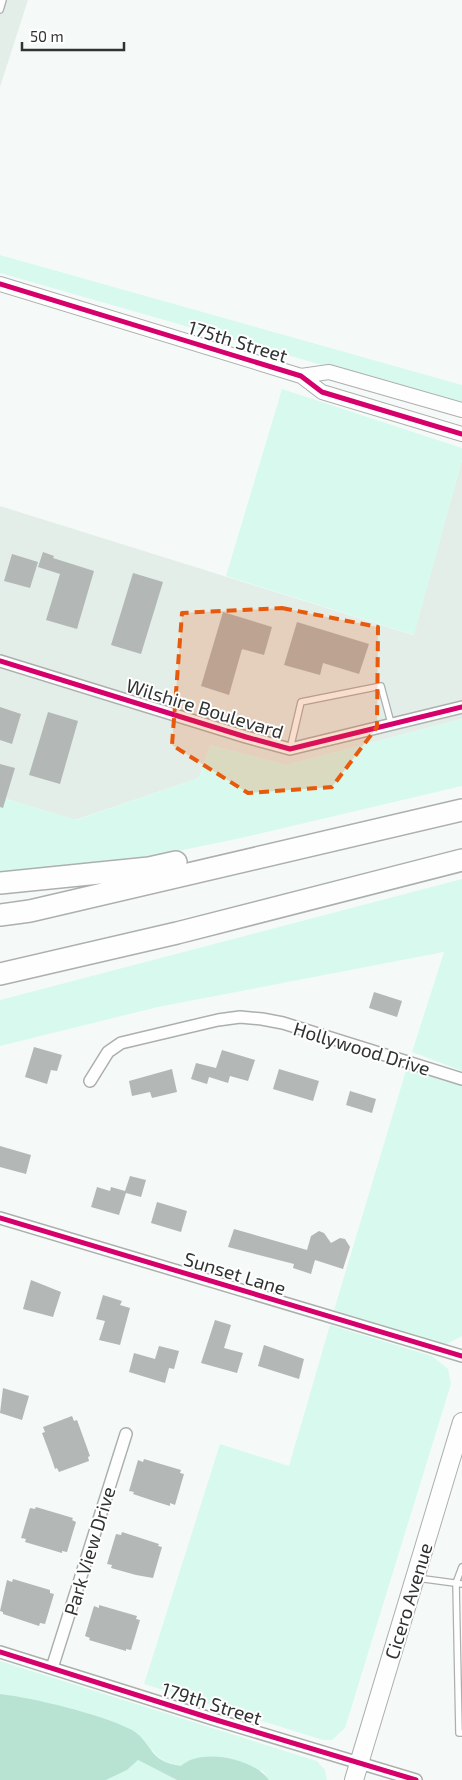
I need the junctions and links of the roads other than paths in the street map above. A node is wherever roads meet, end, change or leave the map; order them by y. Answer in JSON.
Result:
{"nodes":[{"id":1,"x":3,"y":0,"type":"edge"},
{"id":2,"x":0,"y":10,"type":"edge"},
{"id":3,"x":0,"y":284,"type":"edge"},
{"id":4,"x":301,"y":376,"type":"junction"},
{"id":5,"x":462,"y":410,"type":"edge"},
{"id":6,"x":462,"y":434,"type":"edge"},
{"id":7,"x":0,"y":661,"type":"edge"},
{"id":8,"x":462,"y":707,"type":"edge"},
{"id":9,"x":391,"y":723,"type":"junction"},
{"id":10,"x":290,"y":748,"type":"junction"},
{"id":11,"x":462,"y":810,"type":"edge"},
{"id":12,"x":422,"y":819,"type":"junction"},
{"id":13,"x":462,"y":860,"type":"edge"},
{"id":14,"x":0,"y":883,"type":"edge"},
{"id":15,"x":0,"y":915,"type":"edge"},
{"id":16,"x":0,"y":974,"type":"edge"},
{"id":17,"x":462,"y":1079,"type":"edge"},
{"id":18,"x":90,"y":1081,"type":"dead end"},
{"id":19,"x":0,"y":1218,"type":"edge"},
{"id":20,"x":462,"y":1356,"type":"edge"},
{"id":21,"x":462,"y":1422,"type":"edge"},
{"id":22,"x":126,"y":1434,"type":"dead end"},
{"id":23,"x":462,"y":1567,"type":"edge"},
{"id":24,"x":415,"y":1578,"type":"junction"},
{"id":25,"x":459,"y":1583,"type":"edge"},
{"id":26,"x":0,"y":1652,"type":"edge"},
{"id":27,"x":52,"y":1668,"type":"junction"},
{"id":28,"x":460,"y":1733,"type":"edge"},
{"id":29,"x":356,"y":1772,"type":"edge"},
{"id":30,"x":416,"y":1780,"type":"edge"}],
"edges":[{"from":1,"to":2,"type":"lane"},
{"from":3,"to":4,"type":"street","name":"175th Street"},
{"from":4,"to":5,"type":"street","name":"175th Street"},
{"from":4,"to":6,"type":"street","name":"175th Street"},
{"from":7,"to":10,"type":"street","name":"Wilshire Boulevard"},
{"from":8,"to":9,"type":"street","name":"Wilshire Boulevard"},
{"from":9,"to":10,"type":"street","name":"Wilshire Boulevard"},
{"from":9,"to":10,"type":"lane"},
{"from":11,"to":12,"type":"highway"},
{"from":12,"to":14,"type":"highway"},
{"from":12,"to":15,"type":"highway"},
{"from":13,"to":16,"type":"highway"},
{"from":17,"to":18,"type":"street","name":"Hollywood Drive"},
{"from":19,"to":20,"type":"street","name":"Sunset Lane"},
{"from":21,"to":24,"type":"main road","name":"Cicero Avenue"},
{"from":22,"to":27,"type":"street","name":"Park View Drive"},
{"from":23,"to":25,"type":"lane"},
{"from":24,"to":25,"type":"lane"},
{"from":24,"to":29,"type":"main road","name":"Cicero Avenue"},
{"from":25,"to":28,"type":"lane"},
{"from":26,"to":27,"type":"street","name":"179th Street"},
{"from":27,"to":29,"type":"street","name":"179th Street"},
{"from":29,"to":30,"type":"street","name":"179th Street"}]}
